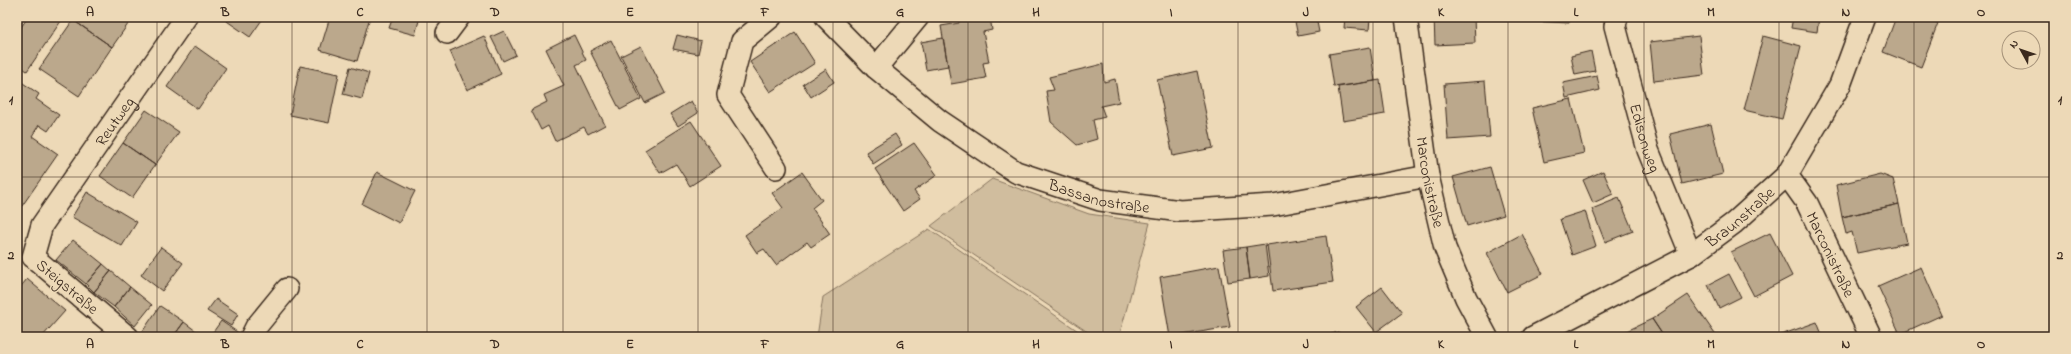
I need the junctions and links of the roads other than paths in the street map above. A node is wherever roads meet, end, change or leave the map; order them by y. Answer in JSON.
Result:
{"nodes":[{"id":1,"x":186,"y":17,"type":"edge"},
{"id":2,"x":771,"y":17,"type":"edge"},
{"id":3,"x":826,"y":17,"type":"edge"},
{"id":4,"x":918,"y":17,"type":"edge"},
{"id":5,"x":1406,"y":17,"type":"edge"},
{"id":6,"x":1617,"y":17,"type":"edge"},
{"id":7,"x":1865,"y":17,"type":"edge"},
{"id":8,"x":876,"y":68,"type":"junction"},
{"id":9,"x":776,"y":168,"type":"dead end"},
{"id":10,"x":1787,"y":175,"type":"junction"},
{"id":11,"x":1428,"y":176,"type":"junction"},
{"id":12,"x":42,"y":225,"type":"joint"},
{"id":13,"x":1691,"y":255,"type":"junction"},
{"id":14,"x":287,"y":289,"type":"dead end"},
{"id":15,"x":128,"y":337,"type":"edge"},
{"id":16,"x":251,"y":337,"type":"edge"},
{"id":17,"x":1487,"y":337,"type":"edge"},
{"id":18,"x":1533,"y":337,"type":"edge"},
{"id":19,"x":1871,"y":337,"type":"edge"}],
"edges":[{"from":1,"to":12,"type":"street","name":"Reutweg"},
{"from":2,"to":9,"type":"street"},
{"from":3,"to":8,"type":"street","name":"Bassanostraße"},
{"from":4,"to":8,"type":"street"},
{"from":5,"to":11,"type":"street","name":"Marconistraße"},
{"from":6,"to":13,"type":"street","name":"Edisonweg"},
{"from":7,"to":10,"type":"street","name":"Braunstraße"},
{"from":8,"to":11,"type":"street","name":"Bassanostraße"},
{"from":10,"to":13,"type":"street","name":"Braunstraße"},
{"from":10,"to":19,"type":"street","name":"Marconistraße"},
{"from":11,"to":17,"type":"street","name":"Marconistraße"},
{"from":12,"to":15,"type":"street","name":"Steigstraße"},
{"from":13,"to":18,"type":"street","name":"Braunstraße"},
{"from":14,"to":16,"type":"street"}]}
